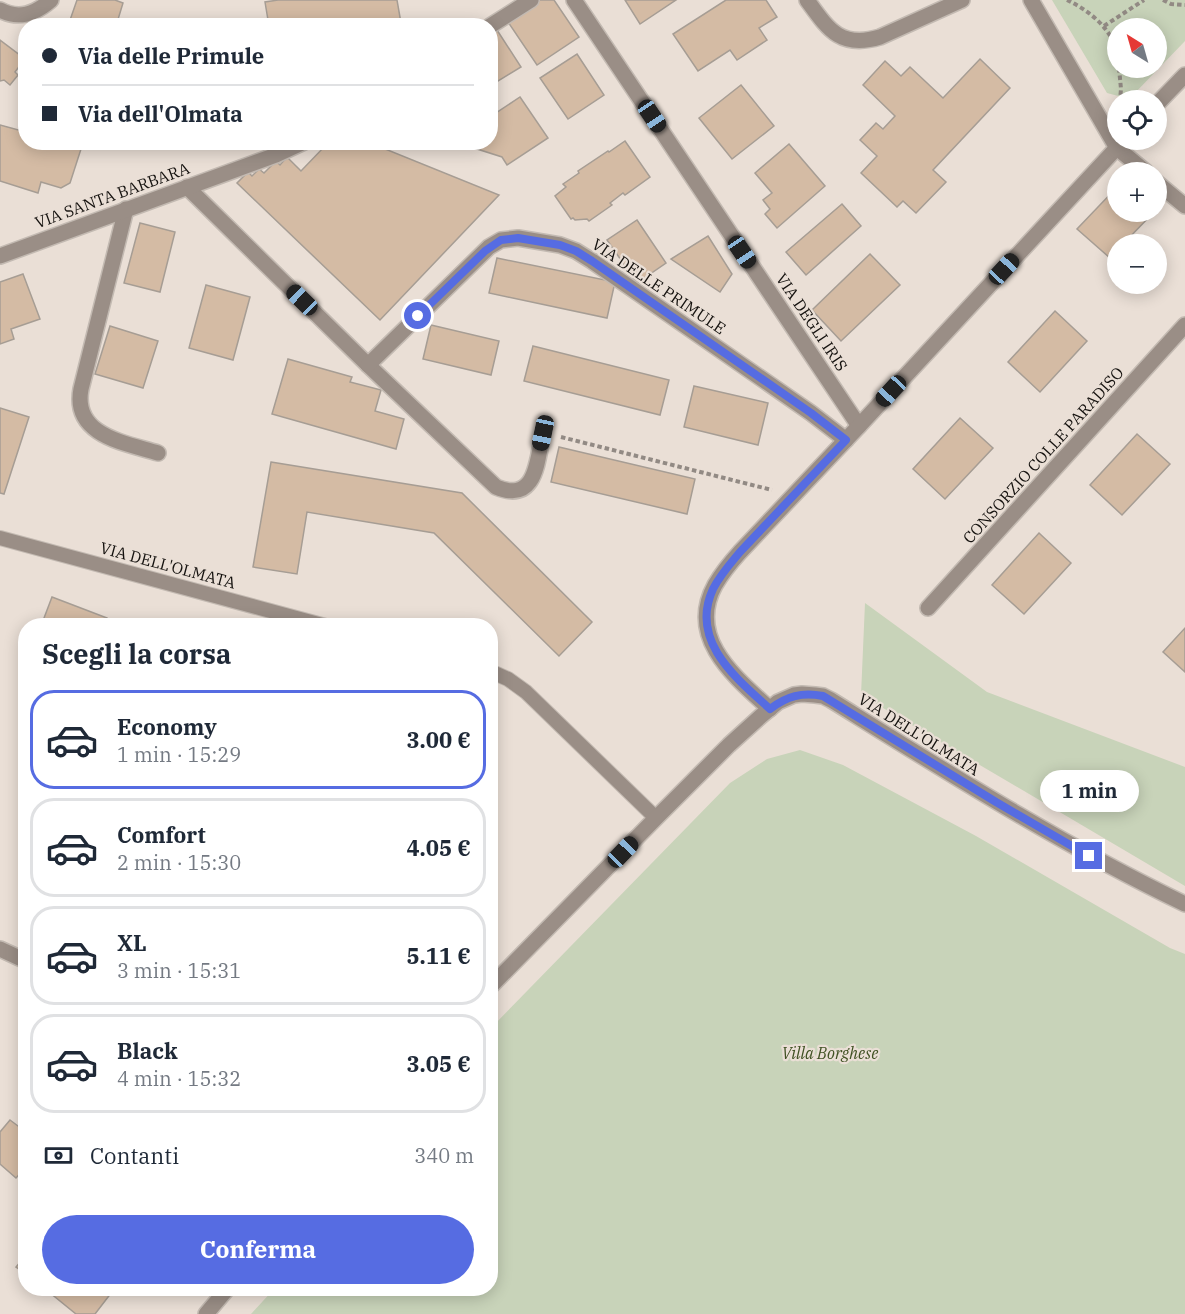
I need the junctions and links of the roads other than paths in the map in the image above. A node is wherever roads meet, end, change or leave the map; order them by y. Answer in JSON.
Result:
{"nodes":[{"id":1,"x":51,"y":0,"type":"edge"},
{"id":2,"x":531,"y":0,"type":"edge"},
{"id":3,"x":574,"y":0,"type":"edge"},
{"id":4,"x":807,"y":0,"type":"edge"},
{"id":5,"x":962,"y":0,"type":"edge"},
{"id":6,"x":1031,"y":0,"type":"edge"},
{"id":7,"x":0,"y":10,"type":"edge"},
{"id":8,"x":498,"y":21,"type":"edge"},
{"id":9,"x":1185,"y":75,"type":"edge"},
{"id":10,"x":1167,"y":94,"type":"edge"},
{"id":11,"x":1107,"y":122,"type":"edge"},
{"id":12,"x":286,"y":150,"type":"edge"},
{"id":13,"x":1115,"y":150,"type":"edge"},
{"id":14,"x":1126,"y":150,"type":"edge"},
{"id":15,"x":1137,"y":162,"type":"edge"},
{"id":16,"x":187,"y":187,"type":"junction"},
{"id":17,"x":1167,"y":191,"type":"edge"},
{"id":18,"x":1185,"y":206,"type":"edge"},
{"id":19,"x":126,"y":209,"type":"junction"},
{"id":20,"x":0,"y":256,"type":"edge"},
{"id":21,"x":1185,"y":325,"type":"edge"},
{"id":22,"x":368,"y":365,"type":"junction"},
{"id":23,"x":859,"y":426,"type":"junction"},
{"id":24,"x":543,"y":433,"type":"road end"},
{"id":25,"x":846,"y":440,"type":"junction"},
{"id":26,"x":158,"y":453,"type":"dead end"},
{"id":27,"x":0,"y":538,"type":"edge"},
{"id":28,"x":928,"y":608,"type":"dead end"},
{"id":29,"x":296,"y":618,"type":"edge"},
{"id":30,"x":498,"y":675,"type":"edge"},
{"id":31,"x":770,"y":709,"type":"junction"},
{"id":32,"x":656,"y":818,"type":"junction"},
{"id":33,"x":1185,"y":904,"type":"edge"},
{"id":34,"x":0,"y":950,"type":"edge"},
{"id":35,"x":18,"y":958,"type":"edge"},
{"id":36,"x":498,"y":979,"type":"edge"},
{"id":37,"x":221,"y":1296,"type":"edge"},
{"id":38,"x":206,"y":1314,"type":"edge"}],
"edges":[{"from":1,"to":7,"type":"street"},
{"from":2,"to":8,"type":"street"},
{"from":3,"to":23,"type":"street","name":"VIA DEGLI IRIS"},
{"from":4,"to":5,"type":"street"},
{"from":6,"to":11,"type":"street"},
{"from":9,"to":10,"type":"street"},
{"from":12,"to":16,"type":"street","name":"VIA SANTA BARBARA"},
{"from":13,"to":23,"type":"street"},
{"from":14,"to":15,"type":"street"},
{"from":16,"to":19,"type":"street","name":"VIA SANTA BARBARA"},
{"from":16,"to":22,"type":"street"},
{"from":17,"to":18,"type":"street"},
{"from":19,"to":20,"type":"street","name":"VIA SANTA BARBARA"},
{"from":19,"to":26,"type":"street"},
{"from":21,"to":28,"type":"street","name":"CONSORZIO COLLE PARADISO"},
{"from":22,"to":24,"type":"street"},
{"from":22,"to":25,"type":"street","name":"VIA DELLE PRIMULE"},
{"from":23,"to":25,"type":"street"},
{"from":25,"to":31,"type":"street"},
{"from":27,"to":29,"type":"lane","name":"VIA DELL'OLMATA"},
{"from":30,"to":32,"type":"lane"},
{"from":31,"to":32,"type":"street","name":"VIA DELL'OLMATA"},
{"from":31,"to":33,"type":"street","name":"VIA DELL'OLMATA"},
{"from":32,"to":36,"type":"street","name":"VIA DELL'OLMATA"},
{"from":34,"to":35,"type":"street"},
{"from":37,"to":38,"type":"street"}]}
